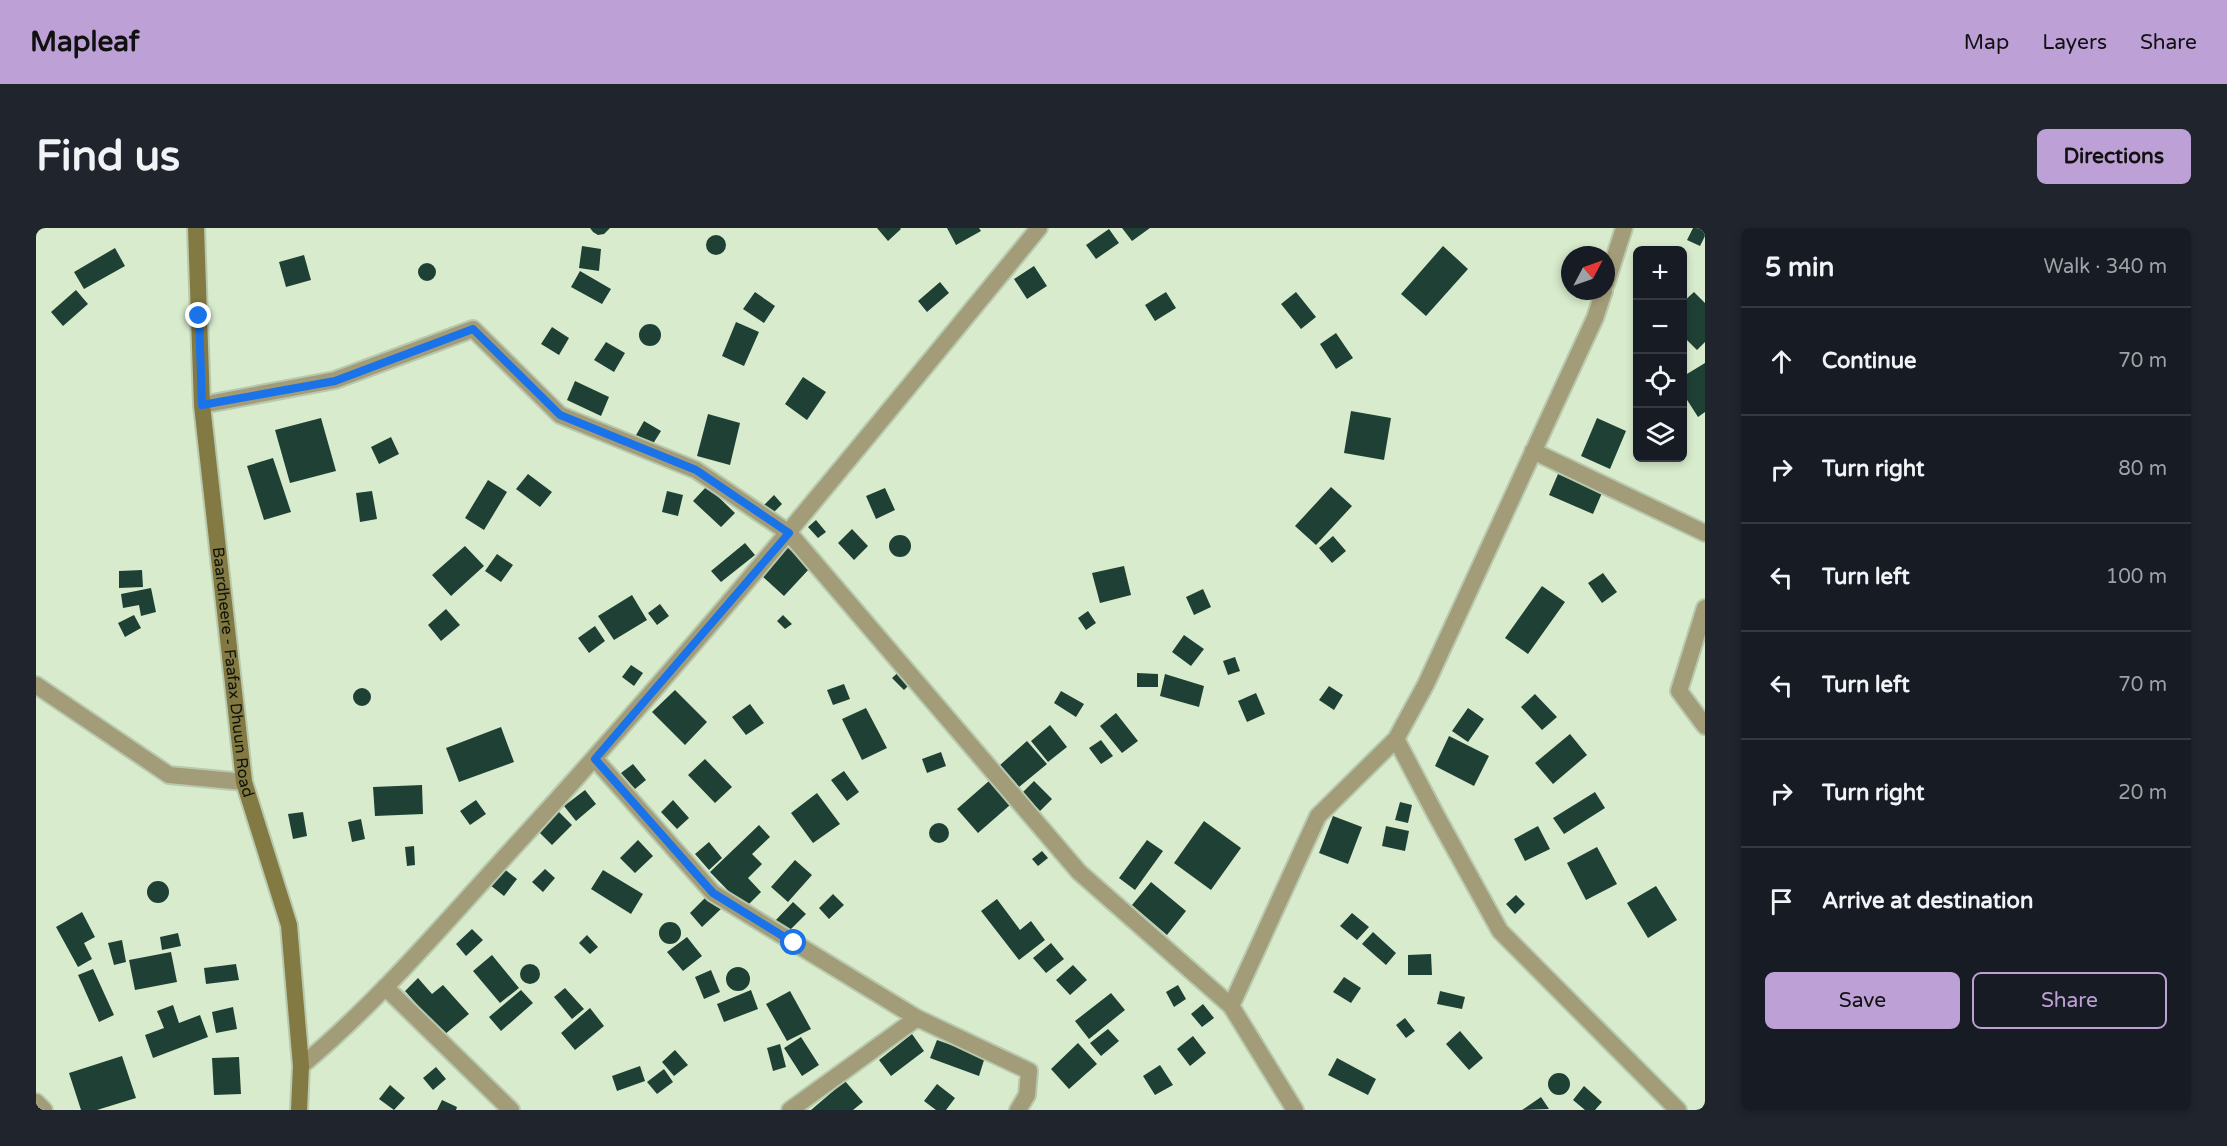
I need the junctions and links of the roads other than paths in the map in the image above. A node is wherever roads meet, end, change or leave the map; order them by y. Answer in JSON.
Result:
{"nodes":[{"id":1,"x":196,"y":228,"type":"edge"},
{"id":2,"x":1039,"y":228,"type":"edge"},
{"id":3,"x":1624,"y":228,"type":"edge"},
{"id":4,"x":1615,"y":256,"type":"edge"},
{"id":5,"x":1601,"y":300,"type":"edge"},
{"id":6,"x":202,"y":405,"type":"junction"},
{"id":7,"x":1533,"y":451,"type":"junction"},
{"id":8,"x":789,"y":533,"type":"junction"},
{"id":9,"x":1705,"y":533,"type":"edge"},
{"id":10,"x":1705,"y":609,"type":"edge"},
{"id":11,"x":36,"y":685,"type":"edge"},
{"id":12,"x":1705,"y":726,"type":"edge"},
{"id":13,"x":1396,"y":739,"type":"junction"},
{"id":14,"x":595,"y":759,"type":"junction"},
{"id":15,"x":244,"y":782,"type":"junction"},
{"id":16,"x":385,"y":987,"type":"junction"},
{"id":17,"x":1231,"y":1006,"type":"junction"},
{"id":18,"x":917,"y":1018,"type":"junction"},
{"id":19,"x":301,"y":1066,"type":"junction"},
{"id":20,"x":36,"y":1102,"type":"edge"},
{"id":21,"x":44,"y":1110,"type":"edge"},
{"id":22,"x":299,"y":1110,"type":"edge"},
{"id":23,"x":512,"y":1110,"type":"edge"},
{"id":24,"x":789,"y":1110,"type":"edge"},
{"id":25,"x":1018,"y":1110,"type":"edge"},
{"id":26,"x":1295,"y":1110,"type":"edge"},
{"id":27,"x":1678,"y":1110,"type":"edge"}],
"edges":[{"from":1,"to":6,"type":"main road","name":"Baardheere - Faafax Dhuun Road"},
{"from":2,"to":8,"type":"street"},
{"from":3,"to":4,"type":"street"},
{"from":5,"to":7,"type":"street"},
{"from":6,"to":8,"type":"street"},
{"from":6,"to":15,"type":"main road","name":"Baardheere - Faafax Dhuun Road"},
{"from":7,"to":9,"type":"street"},
{"from":7,"to":13,"type":"street"},
{"from":8,"to":14,"type":"street"},
{"from":8,"to":17,"type":"street"},
{"from":10,"to":12,"type":"street"},
{"from":11,"to":15,"type":"street"},
{"from":13,"to":17,"type":"street"},
{"from":13,"to":27,"type":"street"},
{"from":14,"to":16,"type":"street"},
{"from":14,"to":18,"type":"street"},
{"from":15,"to":19,"type":"main road","name":"Baardheere - Faafax Dhuun Road"},
{"from":16,"to":19,"type":"street"},
{"from":16,"to":23,"type":"street"},
{"from":17,"to":26,"type":"street"},
{"from":18,"to":24,"type":"street"},
{"from":18,"to":25,"type":"street"},
{"from":19,"to":22,"type":"main road","name":"Baardheere - Faafax Dhuun Road"},
{"from":20,"to":21,"type":"street"}]}
